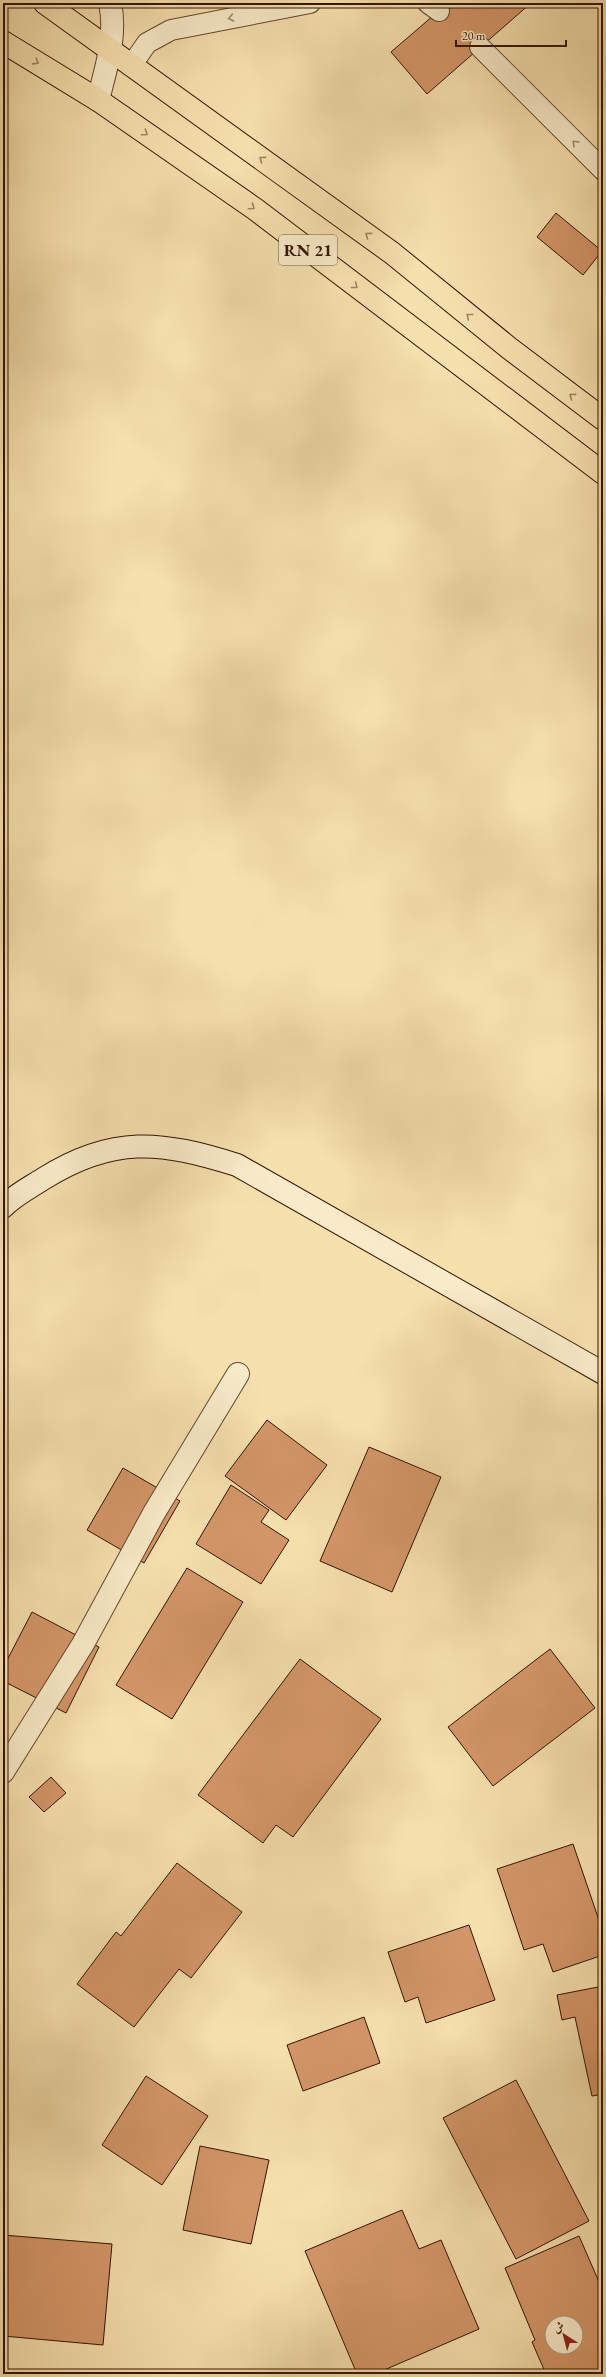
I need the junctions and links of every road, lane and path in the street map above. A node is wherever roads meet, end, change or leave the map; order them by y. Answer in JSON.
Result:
{"nodes":[{"id":1,"x":45,"y":3,"type":"edge"},
{"id":2,"x":110,"y":3,"type":"edge"},
{"id":3,"x":310,"y":3,"type":"edge"},
{"id":4,"x":3,"y":42,"type":"edge"},
{"id":5,"x":480,"y":47,"type":"dead end"},
{"id":6,"x":111,"y":49,"type":"junction"},
{"id":7,"x":131,"y":66,"type":"junction"},
{"id":8,"x":98,"y":100,"type":"junction"},
{"id":9,"x":603,"y":170,"type":"edge"},
{"id":10,"x":603,"y":419,"type":"edge"},
{"id":11,"x":603,"y":473,"type":"edge"},
{"id":12,"x":3,"y":1207,"type":"edge"},
{"id":13,"x":603,"y":1373,"type":"edge"},
{"id":14,"x":238,"y":1374,"type":"dead end"},
{"id":15,"x":3,"y":1772,"type":"edge"}],
"edges":[{"from":1,"to":6,"type":"highway","number":"RN 21"},
{"from":2,"to":6,"type":"street"},
{"from":3,"to":7,"type":"lane","one_way":true},
{"from":4,"to":8,"type":"highway","number":"RN 21","one_way":true},
{"from":9,"to":5,"type":"lane","one_way":true},
{"from":6,"to":7,"type":"highway","number":"RN 21"},
{"from":6,"to":8,"type":"street"},
{"from":10,"to":7,"type":"highway","number":"RN 21","one_way":true},
{"from":8,"to":11,"type":"highway","number":"RN 21","one_way":true},
{"from":12,"to":13,"type":"street"},
{"from":14,"to":15,"type":"street"}]}
